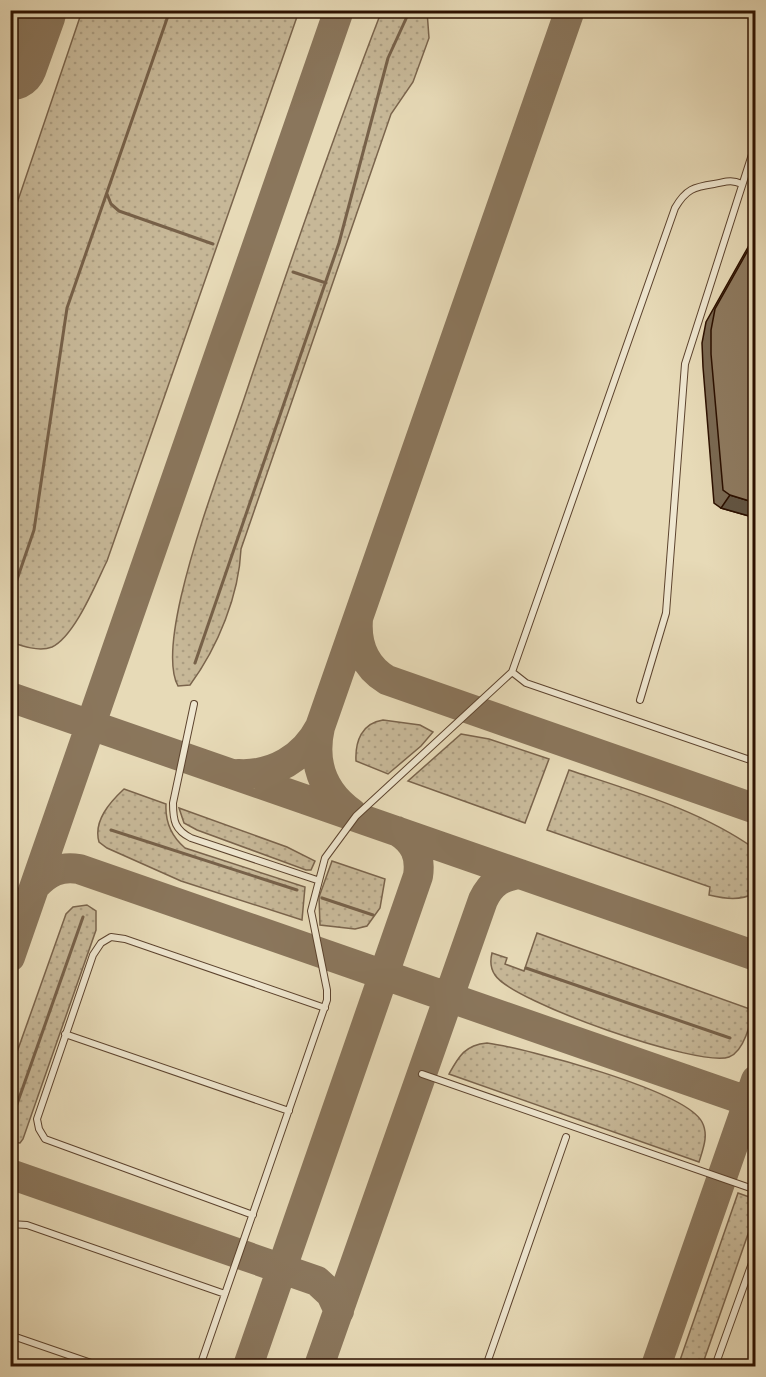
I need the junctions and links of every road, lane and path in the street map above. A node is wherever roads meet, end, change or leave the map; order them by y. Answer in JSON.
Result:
{"nodes":[{"id":1,"x":756,"y":142,"type":"edge"},
{"id":2,"x":742,"y":184,"type":"junction"},
{"id":3,"x":512,"y":672,"type":"junction"},
{"id":4,"x":640,"y":700,"type":"dead end"},
{"id":5,"x":194,"y":704,"type":"dead end"},
{"id":6,"x":756,"y":762,"type":"edge"},
{"id":7,"x":317,"y":880,"type":"junction"},
{"id":8,"x":325,"y":1008,"type":"junction"},
{"id":9,"x":65,"y":1034,"type":"junction"},
{"id":10,"x":422,"y":1074,"type":"dead end"},
{"id":11,"x":289,"y":1111,"type":"junction"},
{"id":12,"x":566,"y":1137,"type":"dead end"},
{"id":13,"x":756,"y":1190,"type":"edge"},
{"id":14,"x":253,"y":1215,"type":"junction"},
{"id":15,"x":10,"y":1224,"type":"edge"},
{"id":16,"x":756,"y":1252,"type":"edge"},
{"id":17,"x":225,"y":1294,"type":"junction"},
{"id":18,"x":10,"y":1335,"type":"edge"},
{"id":19,"x":100,"y":1366,"type":"edge"},
{"id":20,"x":200,"y":1366,"type":"edge"},
{"id":21,"x":486,"y":1366,"type":"edge"},
{"id":22,"x":715,"y":1366,"type":"edge"}],
"edges":[{"from":1,"to":2,"type":"lane"},
{"from":2,"to":3,"type":"lane"},
{"from":2,"to":4,"type":"lane"},
{"from":3,"to":6,"type":"lane"},
{"from":3,"to":7,"type":"lane"},
{"from":5,"to":7,"type":"lane"},
{"from":7,"to":8,"type":"lane"},
{"from":8,"to":9,"type":"lane"},
{"from":8,"to":11,"type":"lane"},
{"from":9,"to":11,"type":"lane"},
{"from":9,"to":14,"type":"lane"},
{"from":10,"to":13,"type":"lane"},
{"from":11,"to":14,"type":"lane"},
{"from":12,"to":21,"type":"lane"},
{"from":14,"to":17,"type":"lane"},
{"from":15,"to":17,"type":"lane"},
{"from":16,"to":22,"type":"lane"},
{"from":17,"to":20,"type":"lane"},
{"from":18,"to":19,"type":"lane"}]}
